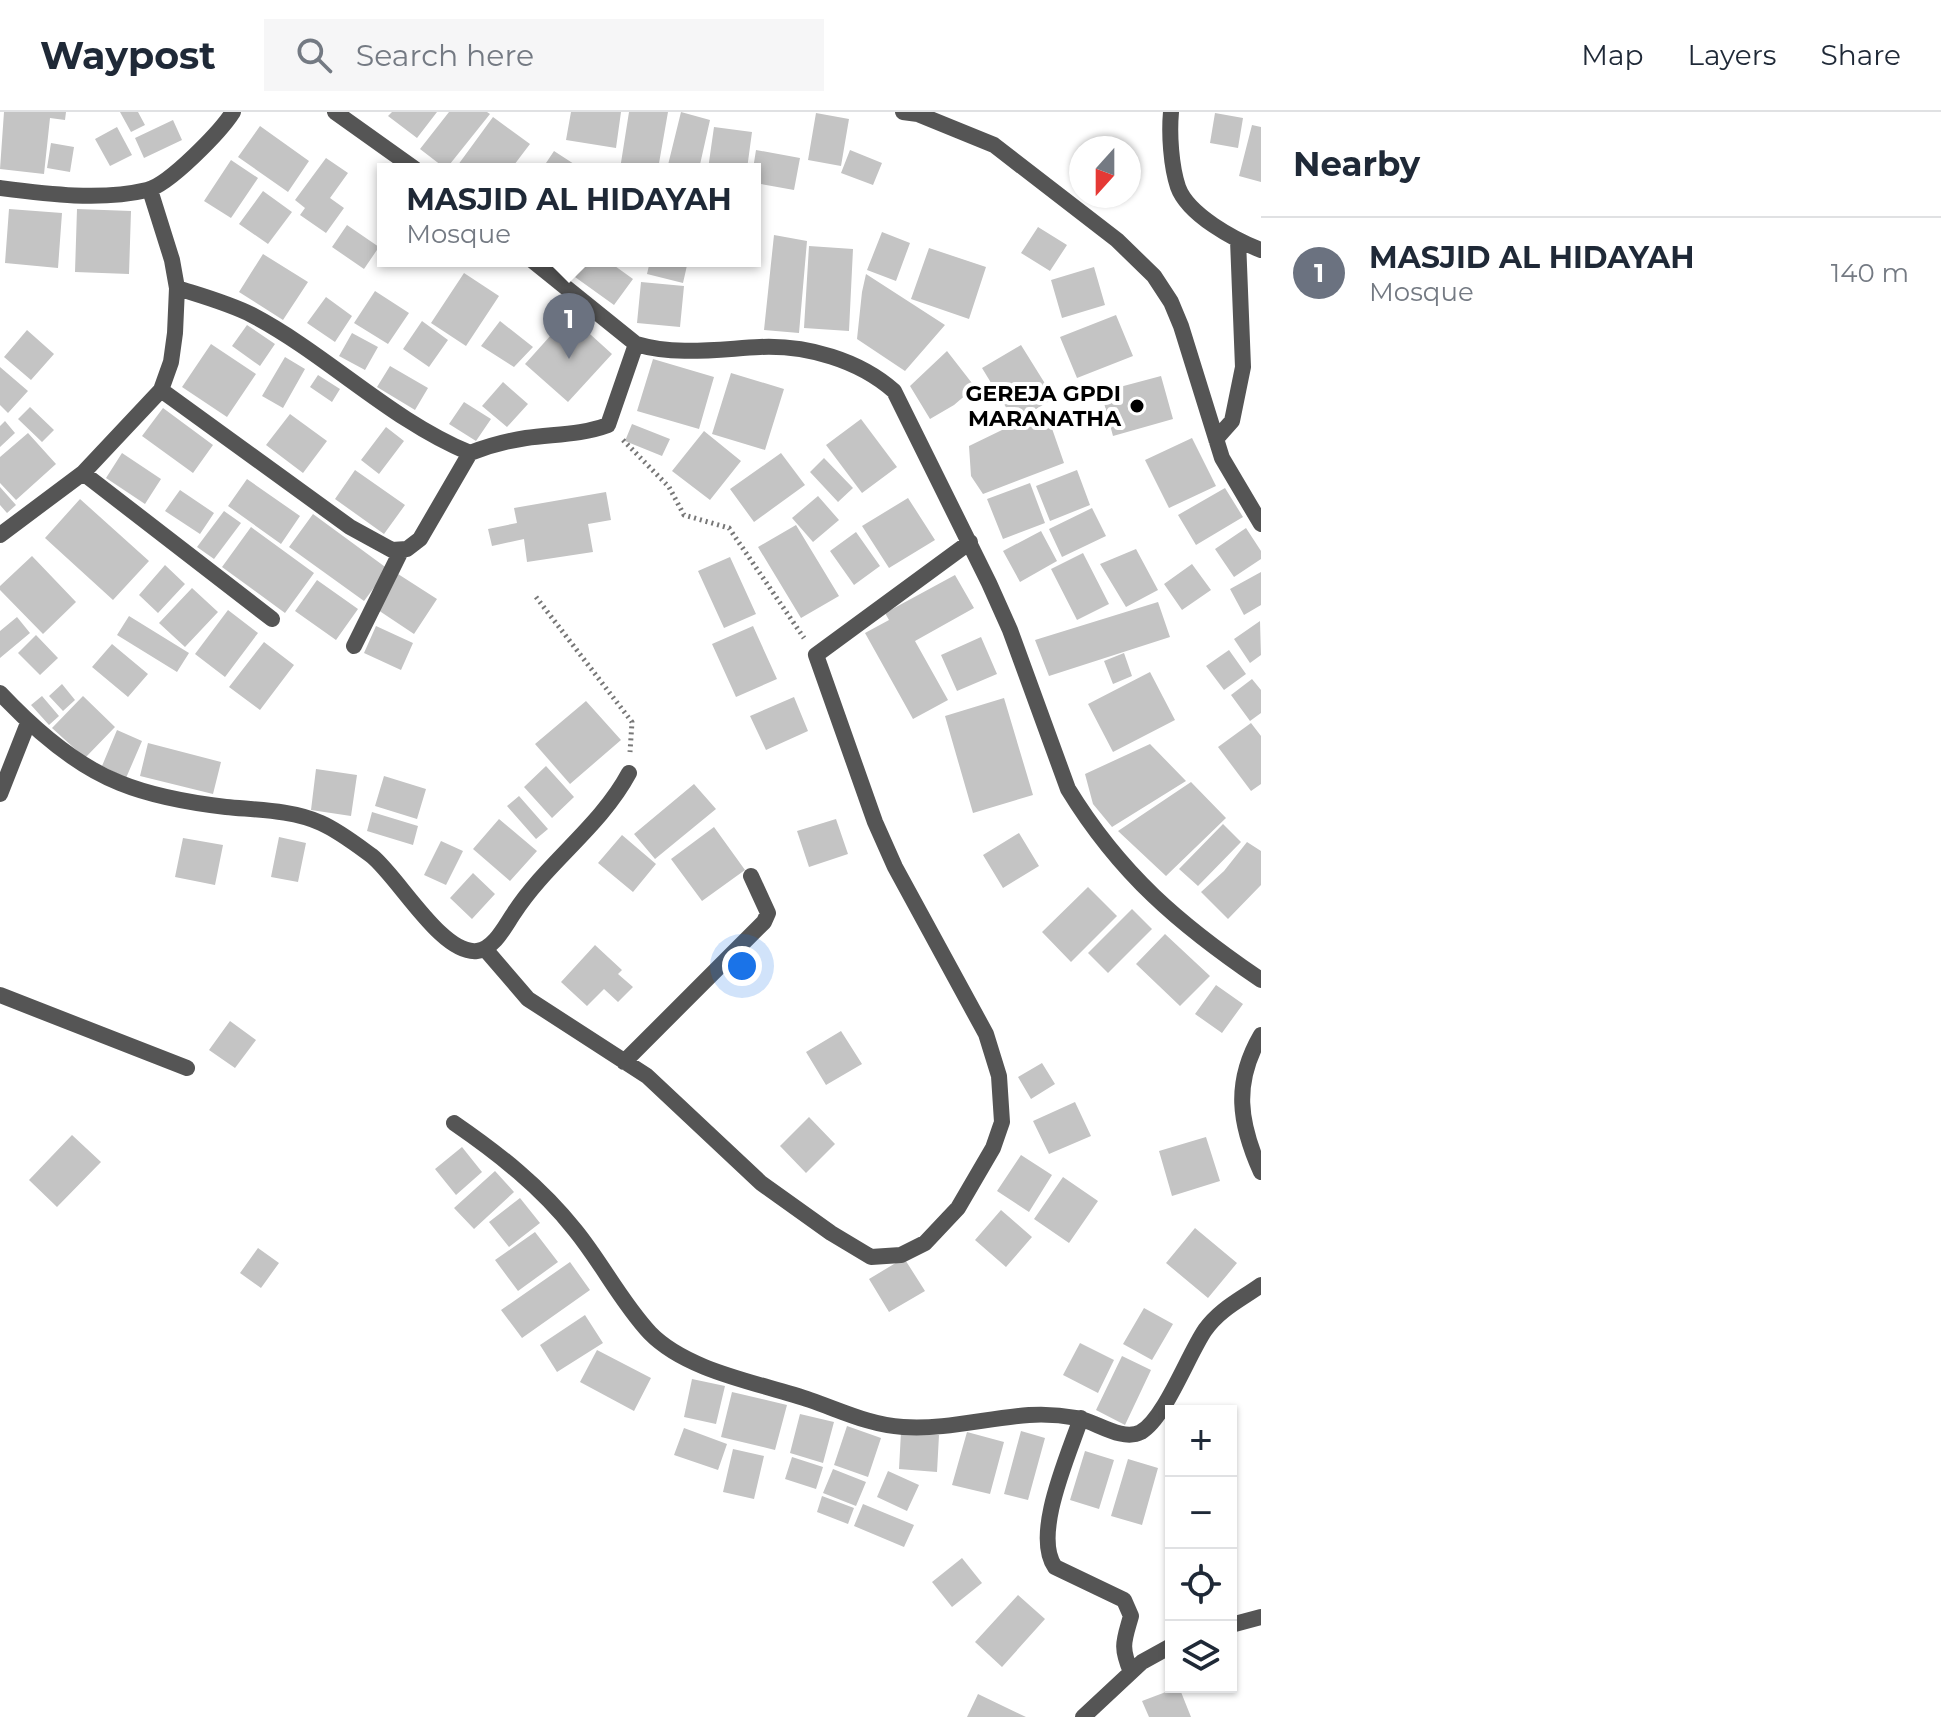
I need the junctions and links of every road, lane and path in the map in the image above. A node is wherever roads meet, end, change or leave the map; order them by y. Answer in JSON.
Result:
{"nodes":[{"id":1,"x":233,"y":112,"type":"edge"},
{"id":2,"x":335,"y":112,"type":"edge"},
{"id":3,"x":903,"y":112,"type":"edge"},
{"id":4,"x":1171,"y":112,"type":"edge"},
{"id":5,"x":407,"y":163,"type":"edge"},
{"id":6,"x":0,"y":188,"type":"edge"},
{"id":7,"x":150,"y":190,"type":"junction"},
{"id":8,"x":1238,"y":240,"type":"junction"},
{"id":9,"x":1261,"y":250,"type":"edge"},
{"id":10,"x":540,"y":267,"type":"edge"},
{"id":11,"x":177,"y":288,"type":"junction"},
{"id":12,"x":636,"y":344,"type":"junction"},
{"id":13,"x":161,"y":390,"type":"junction"},
{"id":14,"x":608,"y":425,"type":"junction"},
{"id":15,"x":1216,"y":439,"type":"junction"},
{"id":16,"x":470,"y":453,"type":"junction"},
{"id":17,"x":83,"y":473,"type":"junction"},
{"id":18,"x":1261,"y":524,"type":"edge"},
{"id":19,"x":2,"y":528,"type":"edge"},
{"id":20,"x":970,"y":542,"type":"junction"},
{"id":21,"x":401,"y":551,"type":"junction"},
{"id":22,"x":536,"y":597,"type":"dead end"},
{"id":23,"x":272,"y":619,"type":"dead end"},
{"id":24,"x":354,"y":646,"type":"dead end"},
{"id":25,"x":816,"y":655,"type":"junction"},
{"id":26,"x":0,"y":693,"type":"edge"},
{"id":27,"x":28,"y":723,"type":"junction"},
{"id":28,"x":629,"y":773,"type":"joint"},
{"id":29,"x":0,"y":794,"type":"edge"},
{"id":30,"x":751,"y":876,"type":"dead end"},
{"id":31,"x":485,"y":949,"type":"junction"},
{"id":32,"x":1261,"y":980,"type":"edge"},
{"id":33,"x":0,"y":995,"type":"edge"},
{"id":34,"x":1261,"y":1035,"type":"edge"},
{"id":35,"x":624,"y":1062,"type":"junction"},
{"id":36,"x":187,"y":1068,"type":"dead end"},
{"id":37,"x":454,"y":1123,"type":"dead end"},
{"id":38,"x":1261,"y":1172,"type":"edge"},
{"id":39,"x":1261,"y":1285,"type":"edge"},
{"id":40,"x":1081,"y":1418,"type":"junction"},
{"id":41,"x":1261,"y":1617,"type":"edge"},
{"id":42,"x":1237,"y":1623,"type":"edge"},
{"id":43,"x":1165,"y":1649,"type":"edge"},
{"id":44,"x":1131,"y":1672,"type":"junction"},
{"id":45,"x":1083,"y":1717,"type":"edge"}],
"edges":[{"from":1,"to":7,"type":"street"},
{"from":2,"to":5,"type":"street"},
{"from":3,"to":15,"type":"street"},
{"from":4,"to":8,"type":"street"},
{"from":6,"to":7,"type":"street"},
{"from":7,"to":11,"type":"street"},
{"from":8,"to":9,"type":"street"},
{"from":8,"to":15,"type":"street"},
{"from":10,"to":12,"type":"street"},
{"from":11,"to":13,"type":"street"},
{"from":11,"to":16,"type":"street"},
{"from":12,"to":14,"type":"street"},
{"from":12,"to":20,"type":"street"},
{"from":13,"to":17,"type":"street"},
{"from":13,"to":21,"type":"street"},
{"from":14,"to":16,"type":"street"},
{"from":14,"to":25,"type":"path"},
{"from":15,"to":18,"type":"street"},
{"from":16,"to":21,"type":"street"},
{"from":17,"to":19,"type":"street"},
{"from":17,"to":23,"type":"street"},
{"from":20,"to":25,"type":"street"},
{"from":20,"to":32,"type":"street"},
{"from":21,"to":24,"type":"street"},
{"from":22,"to":28,"type":"path"},
{"from":25,"to":35,"type":"street"},
{"from":26,"to":27,"type":"street"},
{"from":27,"to":29,"type":"street"},
{"from":27,"to":31,"type":"street"},
{"from":28,"to":31,"type":"street"},
{"from":30,"to":35,"type":"street"},
{"from":31,"to":35,"type":"street"},
{"from":33,"to":36,"type":"street"},
{"from":34,"to":38,"type":"street"},
{"from":37,"to":40,"type":"street"},
{"from":39,"to":40,"type":"street"},
{"from":40,"to":44,"type":"street"},
{"from":41,"to":42,"type":"street"},
{"from":43,"to":44,"type":"street"},
{"from":44,"to":45,"type":"street"}]}
